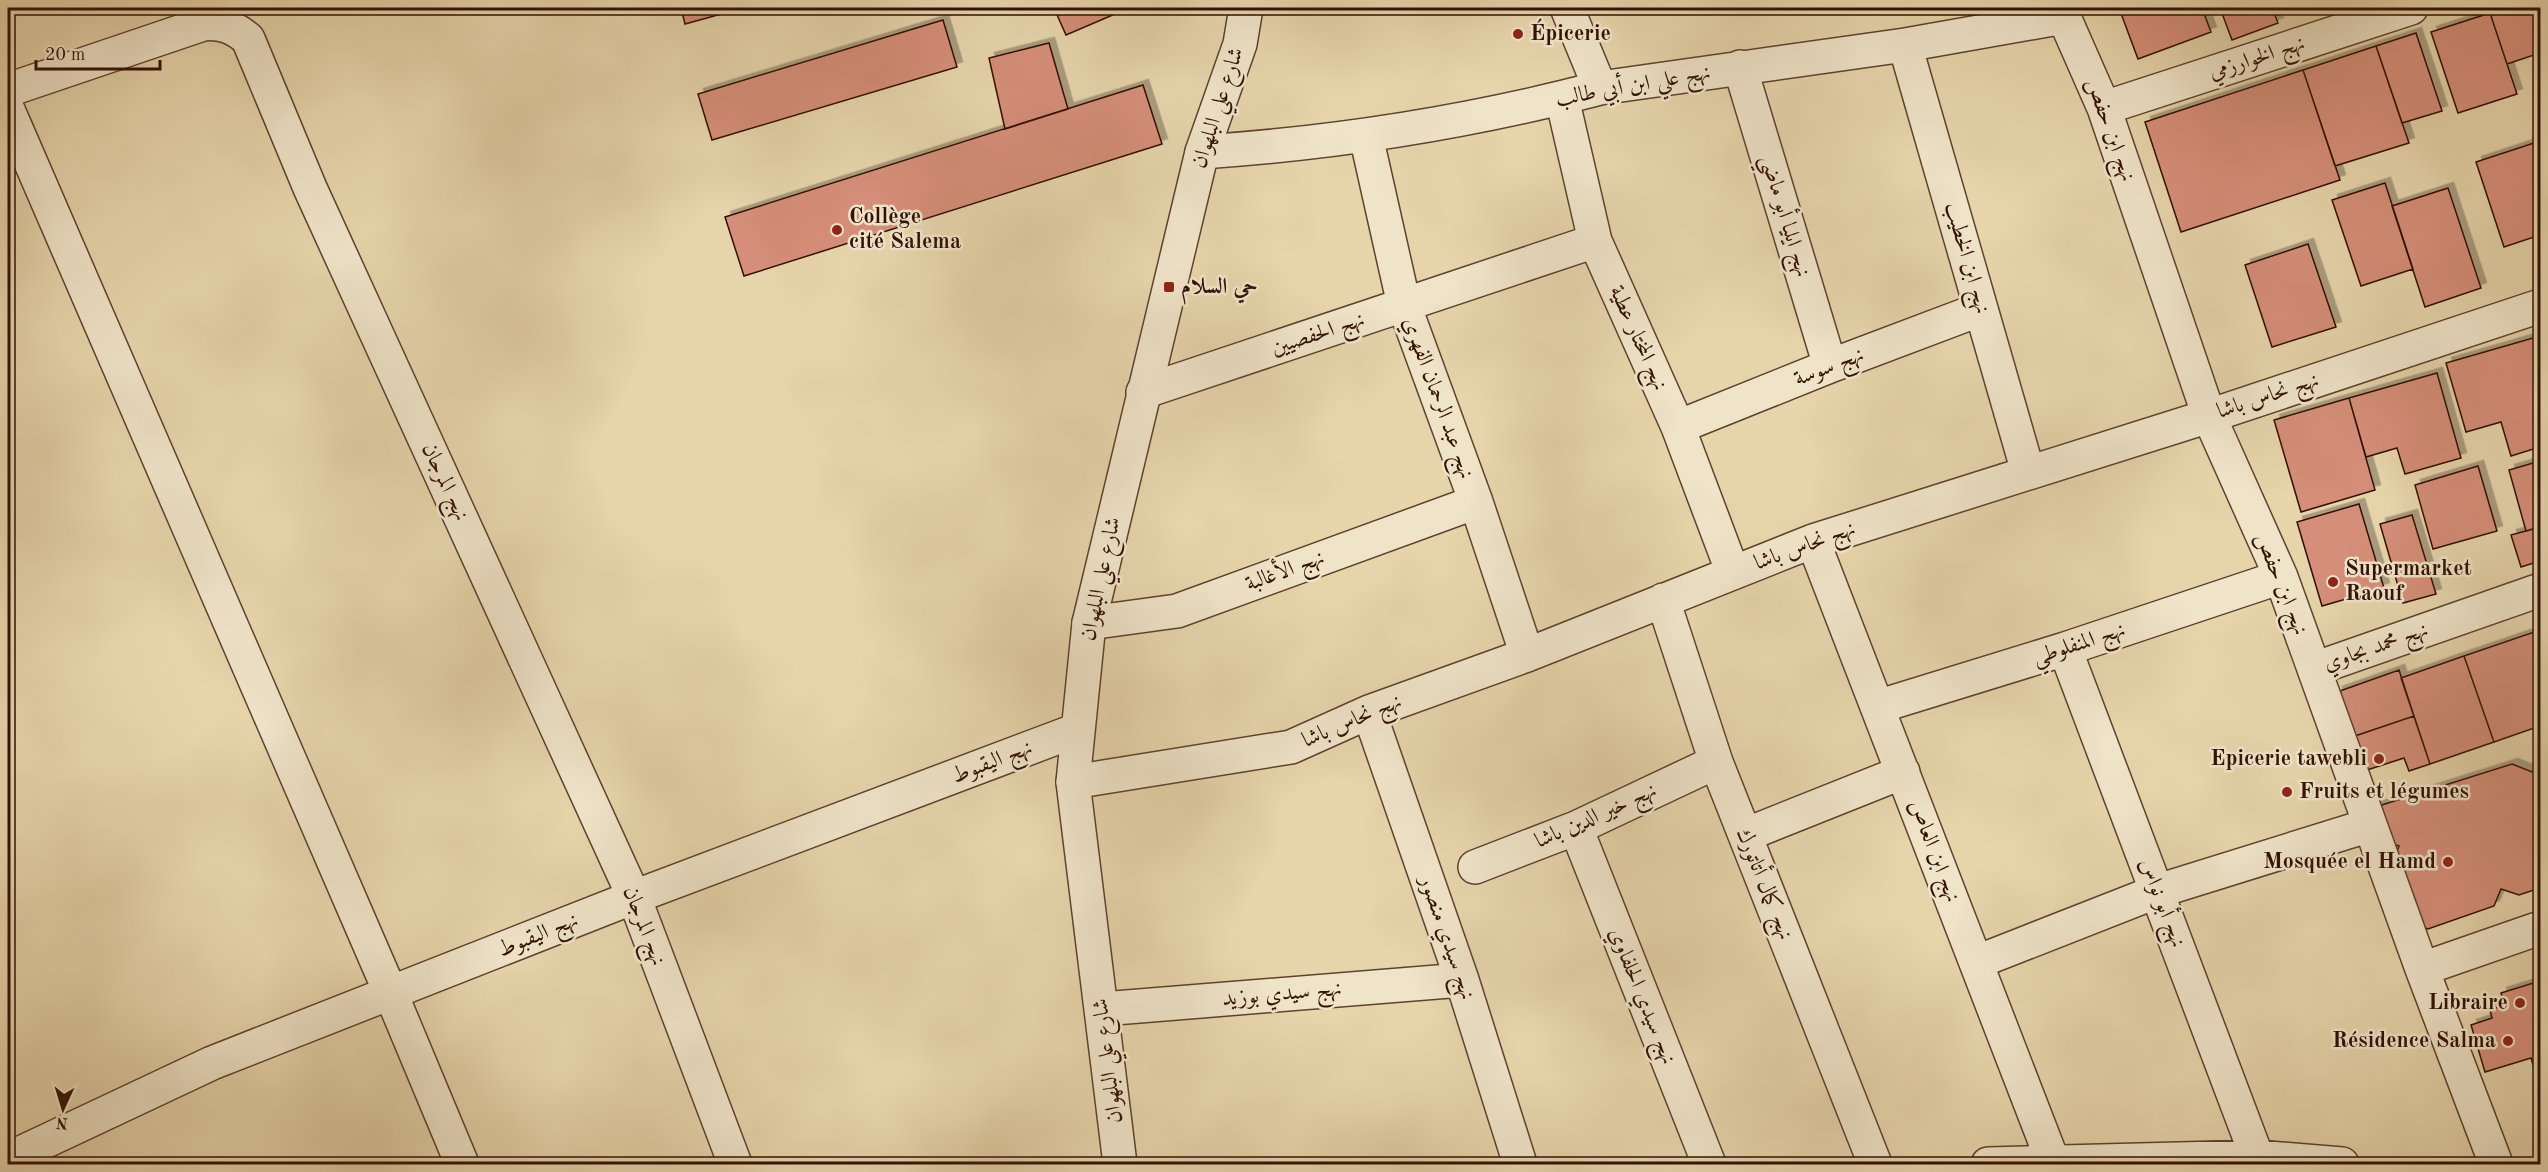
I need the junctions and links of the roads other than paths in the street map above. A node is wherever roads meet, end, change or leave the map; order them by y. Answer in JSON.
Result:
{"nodes":[{"id":1,"x":1246,"y":8,"type":"edge"},
{"id":2,"x":1567,"y":8,"type":"edge"},
{"id":3,"x":2411,"y":8,"type":"edge"},
{"id":4,"x":2062,"y":12,"type":"edge"},
{"id":5,"x":1905,"y":45,"type":"junction"},
{"id":6,"x":1740,"y":67,"type":"junction"},
{"id":7,"x":1600,"y":88,"type":"junction"},
{"id":8,"x":8,"y":90,"type":"edge"},
{"id":9,"x":1562,"y":98,"type":"junction"},
{"id":10,"x":2104,"y":108,"type":"junction"},
{"id":11,"x":8,"y":110,"type":"edge"},
{"id":12,"x":1366,"y":136,"type":"junction"},
{"id":13,"x":1202,"y":152,"type":"junction"},
{"id":14,"x":1595,"y":241,"type":"junction"},
{"id":15,"x":1404,"y":305,"type":"junction"},
{"id":16,"x":2541,"y":306,"type":"edge"},
{"id":17,"x":1981,"y":309,"type":"junction"},
{"id":18,"x":1830,"y":366,"type":"junction"},
{"id":19,"x":1143,"y":392,"type":"junction"},
{"id":20,"x":2209,"y":416,"type":"junction"},
{"id":21,"x":1678,"y":427,"type":"junction"},
{"id":22,"x":2028,"y":472,"type":"junction"},
{"id":23,"x":1476,"y":502,"type":"junction"},
{"id":24,"x":1813,"y":541,"type":"junction"},
{"id":25,"x":1733,"y":573,"type":"junction"},
{"id":26,"x":2281,"y":577,"type":"junction"},
{"id":27,"x":2541,"y":590,"type":"edge"},
{"id":28,"x":1663,"y":600,"type":"junction"},
{"id":29,"x":1089,"y":622,"type":"junction"},
{"id":30,"x":2065,"y":649,"type":"junction"},
{"id":31,"x":1527,"y":655,"type":"junction"},
{"id":32,"x":2314,"y":669,"type":"junction"},
{"id":33,"x":1877,"y":707,"type":"junction"},
{"id":34,"x":1369,"y":712,"type":"junction"},
{"id":35,"x":1077,"y":730,"type":"junction"},
{"id":36,"x":1716,"y":762,"type":"junction"},
{"id":37,"x":1903,"y":772,"type":"junction"},
{"id":38,"x":1073,"y":782,"type":"junction"},
{"id":39,"x":2370,"y":825,"type":"junction"},
{"id":40,"x":1576,"y":828,"type":"junction"},
{"id":41,"x":1744,"y":835,"type":"junction"},
{"id":42,"x":1475,"y":867,"type":"dead end"},
{"id":43,"x":2158,"y":891,"type":"junction"},
{"id":44,"x":634,"y":897,"type":"junction"},
{"id":45,"x":2541,"y":928,"type":"edge"},
{"id":46,"x":1977,"y":962,"type":"junction"},
{"id":47,"x":2422,"y":969,"type":"junction"},
{"id":48,"x":1462,"y":980,"type":"junction"},
{"id":49,"x":391,"y":994,"type":"junction"},
{"id":50,"x":1102,"y":1009,"type":"junction"},
{"id":51,"x":2257,"y":1157,"type":"junction"},
{"id":52,"x":8,"y":1160,"type":"edge"},
{"id":53,"x":2054,"y":1162,"type":"junction"},
{"id":54,"x":462,"y":1164,"type":"edge"},
{"id":55,"x":735,"y":1164,"type":"edge"},
{"id":56,"x":1120,"y":1164,"type":"edge"},
{"id":57,"x":1520,"y":1164,"type":"edge"},
{"id":58,"x":1709,"y":1164,"type":"edge"},
{"id":59,"x":1875,"y":1164,"type":"edge"},
{"id":60,"x":1988,"y":1164,"type":"edge"},
{"id":61,"x":2342,"y":1164,"type":"edge"},
{"id":62,"x":2496,"y":1164,"type":"edge"}],
"edges":[{"from":1,"to":13,"type":"street","name":"شارع علي البلهوان"},
{"from":2,"to":7,"type":"street"},
{"from":3,"to":10,"type":"street","name":"نهج الخوارزمي"},
{"from":4,"to":5,"type":"street","name":"نهج علي ابن أبي طالب"},
{"from":4,"to":10,"type":"street","name":"نهج ابن حفص"},
{"from":5,"to":6,"type":"street","name":"نهج علي ابن أبي طالب"},
{"from":5,"to":17,"type":"street","name":"نهج ابن الخطيب"},
{"from":6,"to":7,"type":"street","name":"نهج علي ابن أبي طالب"},
{"from":6,"to":18,"type":"street","name":"نهج ايليا أبو ماضي"},
{"from":7,"to":9,"type":"street","name":"نهج علي ابن أبي طالب"},
{"from":8,"to":44,"type":"street","name":"نهج المرجان"},
{"from":9,"to":12,"type":"street","name":"نهج علي ابن أبي طالب"},
{"from":9,"to":14,"type":"street","name":"نهج المختار عطية"},
{"from":10,"to":20,"type":"street","name":"نهج ابن حفص"},
{"from":11,"to":49,"type":"street"},
{"from":12,"to":13,"type":"street","name":"نهج علي ابن أبي طالب"},
{"from":12,"to":15,"type":"street","name":"نهج عبد الرحمان الفهري"},
{"from":13,"to":19,"type":"street","name":"شارع علي البلهوان"},
{"from":14,"to":15,"type":"street","name":"نهج الحفصيين"},
{"from":14,"to":21,"type":"street","name":"نهج المختار عطية"},
{"from":15,"to":19,"type":"street","name":"نهج الحفصيين"},
{"from":15,"to":23,"type":"street","name":"نهج عبد الرحمان الفهري"},
{"from":16,"to":20,"type":"street","name":"نهج نحاس باشا"},
{"from":17,"to":18,"type":"street","name":"نهج سوسة"},
{"from":17,"to":22,"type":"street","name":"نهج ابن الخطيب"},
{"from":18,"to":21,"type":"street","name":"نهج سوسة"},
{"from":19,"to":29,"type":"street","name":"شارع علي البلهوان"},
{"from":20,"to":22,"type":"street","name":"نهج نحاس باشا"},
{"from":20,"to":26,"type":"street","name":"نهج ابن حفص"},
{"from":21,"to":25,"type":"street","name":"نهج المختار عطية"},
{"from":22,"to":24,"type":"street","name":"نهج نحاس باشا"},
{"from":23,"to":29,"type":"street","name":"نهج الأغالبة"},
{"from":23,"to":31,"type":"street","name":"نهج عبد الرحمان الفهري"},
{"from":24,"to":25,"type":"street","name":"نهج نحاس باشا"},
{"from":24,"to":33,"type":"street","name":"نهج ابن العاص"},
{"from":25,"to":28,"type":"street","name":"نهج نحاس باشا"},
{"from":26,"to":30,"type":"street","name":"نهج المنفلوطي"},
{"from":26,"to":32,"type":"street","name":"نهج ابن حفص"},
{"from":27,"to":32,"type":"street","name":"نهج محمد بجاوي"},
{"from":28,"to":31,"type":"street","name":"نهج نحاس باشا"},
{"from":28,"to":36,"type":"street","name":"نهج كمال أتاتورك"},
{"from":29,"to":35,"type":"street","name":"شارع علي البلهوان"},
{"from":30,"to":33,"type":"street","name":"نهج المنفلوطي"},
{"from":30,"to":43,"type":"street","name":"نهج أبو نواس"},
{"from":31,"to":34,"type":"street","name":"نهج نحاس باشا"},
{"from":32,"to":39,"type":"street","name":"نهج ابن حفص"},
{"from":33,"to":37,"type":"street","name":"نهج ابن العاص"},
{"from":34,"to":38,"type":"street","name":"نهج نحاس باشا"},
{"from":34,"to":48,"type":"street","name":"نهج سيدي منصور"},
{"from":35,"to":38,"type":"street","name":"شارع علي البلهوان"},
{"from":35,"to":44,"type":"street","name":"نهج اليقبوط"},
{"from":36,"to":40,"type":"street","name":"نهج خير الدين باشا"},
{"from":36,"to":41,"type":"street","name":"نهج كمال أتاتورك"},
{"from":37,"to":41,"type":"street"},
{"from":37,"to":46,"type":"street","name":"نهج ابن العاص"},
{"from":38,"to":50,"type":"street","name":"شارع علي البلهوان"},
{"from":39,"to":43,"type":"street"},
{"from":39,"to":47,"type":"street","name":"نهج ابن حفص"},
{"from":40,"to":42,"type":"street","name":"نهج خير الدين باشا"},
{"from":40,"to":58,"type":"street","name":"نهج سيدي الحلفاوي"},
{"from":41,"to":59,"type":"street","name":"نهج كمال أتاتورك"},
{"from":43,"to":46,"type":"street"},
{"from":43,"to":51,"type":"street","name":"نهج أبو نواس"},
{"from":44,"to":49,"type":"street","name":"نهج اليقبوط"},
{"from":44,"to":55,"type":"street","name":"نهج المرجان"},
{"from":45,"to":47,"type":"street"},
{"from":46,"to":53,"type":"street","name":"نهج ابن العاص"},
{"from":47,"to":62,"type":"street","name":"نهج ابن حفص"},
{"from":48,"to":50,"type":"street","name":"نهج سيدي بوزيد"},
{"from":48,"to":57,"type":"street","name":"نهج سيدي منصور"},
{"from":49,"to":52,"type":"street","name":"نهج اليقبوط"},
{"from":49,"to":54,"type":"street"},
{"from":50,"to":56,"type":"street","name":"شارع علي البلهوان"},
{"from":51,"to":53,"type":"street"},
{"from":51,"to":61,"type":"street"},
{"from":53,"to":60,"type":"street"}]}
